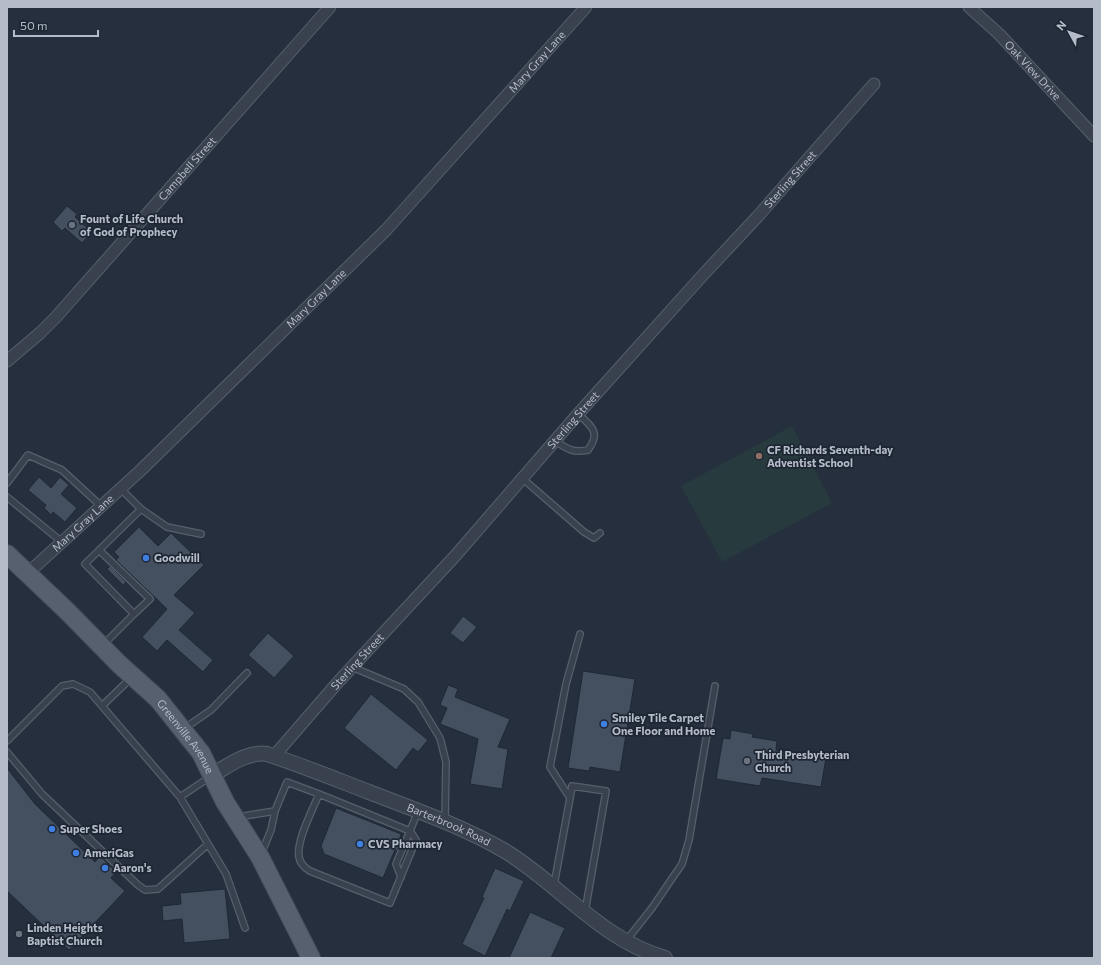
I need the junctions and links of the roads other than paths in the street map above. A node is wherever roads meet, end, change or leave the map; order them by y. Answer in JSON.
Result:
{"nodes":[{"id":1,"x":330,"y":7,"type":"edge"},
{"id":2,"x":586,"y":7,"type":"edge"},
{"id":3,"x":969,"y":7,"type":"edge"},
{"id":4,"x":874,"y":84,"type":"dead end"},
{"id":5,"x":1094,"y":136,"type":"edge"},
{"id":6,"x":7,"y":361,"type":"edge"},
{"id":7,"x":578,"y":414,"type":"junction"},
{"id":8,"x":555,"y":441,"type":"junction"},
{"id":9,"x":522,"y":478,"type":"junction"},
{"id":10,"x":7,"y":483,"type":"edge"},
{"id":11,"x":121,"y":489,"type":"junction"},
{"id":12,"x":7,"y":497,"type":"edge"},
{"id":13,"x":101,"y":506,"type":"junction"},
{"id":14,"x":141,"y":509,"type":"junction"},
{"id":15,"x":600,"y":533,"type":"dead end"},
{"id":16,"x":201,"y":534,"type":"dead end"},
{"id":17,"x":62,"y":542,"type":"junction"},
{"id":18,"x":99,"y":550,"type":"junction"},
{"id":19,"x":8,"y":558,"type":"edge"},
{"id":20,"x":28,"y":573,"type":"junction"},
{"id":21,"x":134,"y":614,"type":"junction"},
{"id":22,"x":580,"y":634,"type":"dead end"},
{"id":23,"x":102,"y":646,"type":"junction"},
{"id":24,"x":352,"y":667,"type":"junction"},
{"id":25,"x":247,"y":673,"type":"dead end"},
{"id":26,"x":133,"y":676,"type":"junction"},
{"id":27,"x":715,"y":686,"type":"dead end"},
{"id":28,"x":102,"y":706,"type":"junction"},
{"id":29,"x":183,"y":729,"type":"junction"},
{"id":30,"x":7,"y":741,"type":"edge"},
{"id":31,"x":7,"y":752,"type":"edge"},
{"id":32,"x":274,"y":756,"type":"junction"},
{"id":33,"x":212,"y":775,"type":"junction"},
{"id":34,"x":319,"y":794,"type":"junction"},
{"id":35,"x":180,"y":797,"type":"junction"},
{"id":36,"x":570,"y":798,"type":"junction"},
{"id":37,"x":275,"y":811,"type":"junction"},
{"id":38,"x":418,"y":811,"type":"junction"},
{"id":39,"x":235,"y":818,"type":"junction"},
{"id":40,"x":445,"y":823,"type":"junction"},
{"id":41,"x":410,"y":831,"type":"junction"},
{"id":42,"x":208,"y":844,"type":"junction"},
{"id":43,"x":260,"y":856,"type":"junction"},
{"id":44,"x":401,"y":877,"type":"junction"},
{"id":45,"x":553,"y":887,"type":"junction"},
{"id":46,"x":585,"y":912,"type":"junction"},
{"id":47,"x":245,"y":928,"type":"dead end"},
{"id":48,"x":626,"y":941,"type":"junction"},
{"id":49,"x":312,"y":958,"type":"edge"},
{"id":50,"x":665,"y":958,"type":"edge"}],
"edges":[{"from":1,"to":6,"type":"street","name":"Campbell Street"},
{"from":2,"to":11,"type":"street","name":"Mary Gray Lane"},
{"from":3,"to":5,"type":"street","name":"Oak View Drive"},
{"from":4,"to":7,"type":"street","name":"Sterling Street"},
{"from":7,"to":8,"type":"street","name":"Sterling Street"},
{"from":7,"to":8,"type":"lane"},
{"from":8,"to":9,"type":"street","name":"Sterling Street"},
{"from":9,"to":15,"type":"lane"},
{"from":9,"to":24,"type":"street","name":"Sterling Street"},
{"from":10,"to":13,"type":"lane"},
{"from":11,"to":13,"type":"street","name":"Mary Gray Lane"},
{"from":11,"to":14,"type":"lane"},
{"from":12,"to":17,"type":"lane"},
{"from":13,"to":17,"type":"street","name":"Mary Gray Lane"},
{"from":14,"to":16,"type":"lane"},
{"from":14,"to":18,"type":"lane"},
{"from":17,"to":20,"type":"street","name":"Mary Gray Lane"},
{"from":18,"to":21,"type":"lane"},
{"from":18,"to":21,"type":"lane"},
{"from":19,"to":20,"type":"main road","name":"Greenville Avenue"},
{"from":20,"to":23,"type":"main road","name":"Greenville Avenue"},
{"from":21,"to":23,"type":"lane"},
{"from":22,"to":36,"type":"lane"},
{"from":23,"to":26,"type":"main road","name":"Greenville Avenue"},
{"from":24,"to":32,"type":"street","name":"Sterling Street"},
{"from":24,"to":40,"type":"lane"},
{"from":25,"to":29,"type":"lane"},
{"from":26,"to":28,"type":"lane"},
{"from":26,"to":29,"type":"main road","name":"Greenville Avenue"},
{"from":27,"to":48,"type":"lane"},
{"from":28,"to":30,"type":"lane"},
{"from":28,"to":35,"type":"lane"},
{"from":29,"to":33,"type":"main road","name":"Greenville Avenue"},
{"from":31,"to":42,"type":"lane"},
{"from":32,"to":33,"type":"street","name":"Barterbrook Road"},
{"from":32,"to":38,"type":"street","name":"Barterbrook Road"},
{"from":33,"to":35,"type":"lane"},
{"from":33,"to":39,"type":"main road","name":"Greenville Avenue"},
{"from":34,"to":37,"type":"lane"},
{"from":34,"to":41,"type":"lane"},
{"from":34,"to":44,"type":"lane"},
{"from":35,"to":42,"type":"lane"},
{"from":36,"to":45,"type":"lane"},
{"from":36,"to":46,"type":"lane"},
{"from":37,"to":39,"type":"lane"},
{"from":37,"to":43,"type":"lane"},
{"from":38,"to":40,"type":"street","name":"Barterbrook Road"},
{"from":38,"to":41,"type":"lane"},
{"from":39,"to":43,"type":"main road","name":"Greenville Avenue"},
{"from":40,"to":45,"type":"street","name":"Barterbrook Road"},
{"from":41,"to":44,"type":"lane"},
{"from":41,"to":44,"type":"lane"},
{"from":42,"to":47,"type":"lane"},
{"from":43,"to":49,"type":"main road","name":"Greenville Avenue"},
{"from":45,"to":46,"type":"street","name":"Barterbrook Road"},
{"from":46,"to":48,"type":"street","name":"Barterbrook Road"},
{"from":48,"to":50,"type":"street","name":"Barterbrook Road"}]}
